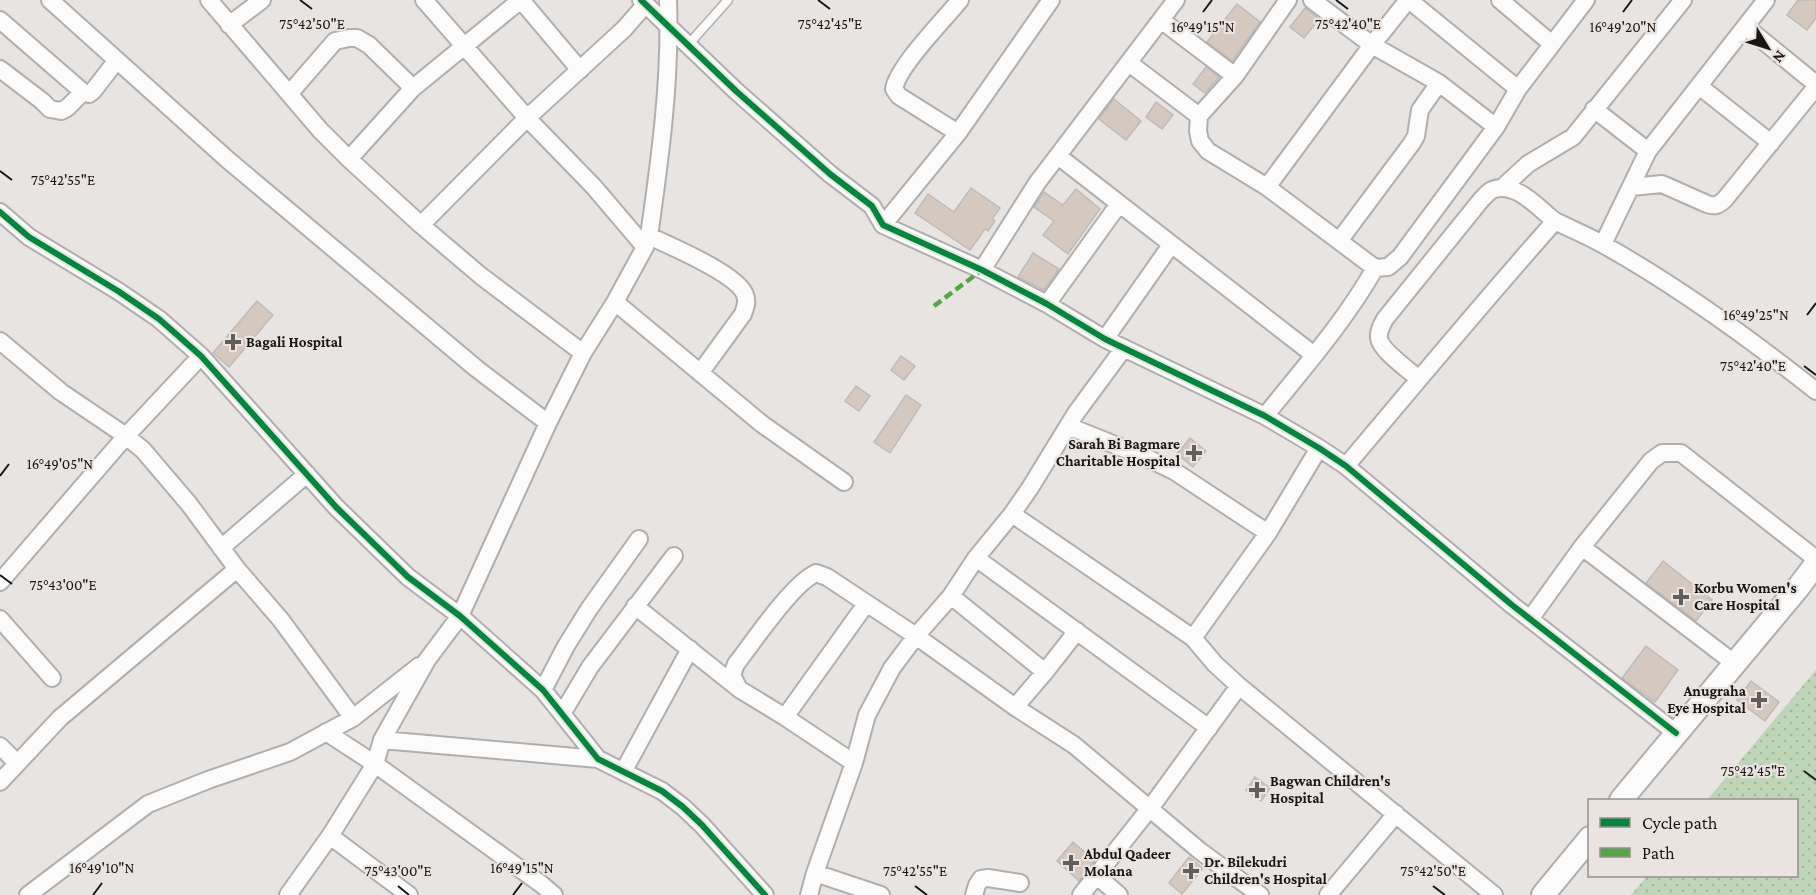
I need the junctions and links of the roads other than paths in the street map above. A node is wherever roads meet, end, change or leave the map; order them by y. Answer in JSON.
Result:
{"nodes":[{"id":1,"x":50,"y":0,"type":"edge"},
{"id":2,"x":209,"y":0,"type":"edge"},
{"id":3,"x":262,"y":0,"type":"edge"},
{"id":4,"x":424,"y":0,"type":"edge"},
{"id":5,"x":520,"y":0,"type":"edge"},
{"id":6,"x":668,"y":0,"type":"edge"},
{"id":7,"x":728,"y":0,"type":"edge"},
{"id":8,"x":960,"y":0,"type":"edge"},
{"id":9,"x":1051,"y":0,"type":"edge"},
{"id":10,"x":1176,"y":0,"type":"edge"},
{"id":11,"x":1288,"y":0,"type":"edge"},
{"id":12,"x":1312,"y":0,"type":"edge"},
{"id":13,"x":1409,"y":0,"type":"edge"},
{"id":14,"x":1500,"y":0,"type":"edge"},
{"id":15,"x":1586,"y":0,"type":"edge"},
{"id":16,"x":1683,"y":0,"type":"edge"},
{"id":17,"x":1766,"y":0,"type":"edge"},
{"id":18,"x":643,"y":2,"type":"edge"},
{"id":19,"x":0,"y":20,"type":"edge"},
{"id":20,"x":1161,"y":20,"type":"junction"},
{"id":21,"x":229,"y":25,"type":"junction"},
{"id":22,"x":669,"y":27,"type":"junction"},
{"id":23,"x":1746,"y":27,"type":"junction"},
{"id":24,"x":1552,"y":44,"type":"junction"},
{"id":25,"x":464,"y":45,"type":"junction"},
{"id":26,"x":688,"y":45,"type":"junction"},
{"id":27,"x":1372,"y":45,"type":"junction"},
{"id":28,"x":117,"y":60,"type":"junction"},
{"id":29,"x":1129,"y":63,"type":"junction"},
{"id":30,"x":0,"y":69,"type":"edge"},
{"id":31,"x":580,"y":70,"type":"junction"},
{"id":32,"x":1235,"y":76,"type":"junction"},
{"id":33,"x":1439,"y":83,"type":"junction"},
{"id":34,"x":1699,"y":86,"type":"junction"},
{"id":35,"x":1816,"y":86,"type":"edge"},
{"id":36,"x":413,"y":88,"type":"junction"},
{"id":37,"x":1518,"y":89,"type":"junction"},
{"id":38,"x":83,"y":92,"type":"junction"},
{"id":39,"x":289,"y":94,"type":"junction"},
{"id":40,"x":1594,"y":110,"type":"junction"},
{"id":41,"x":1199,"y":116,"type":"junction"},
{"id":42,"x":527,"y":118,"type":"junction"},
{"id":43,"x":1496,"y":127,"type":"junction"},
{"id":44,"x":958,"y":133,"type":"junction"},
{"id":45,"x":1771,"y":143,"type":"junction"},
{"id":46,"x":1648,"y":151,"type":"junction"},
{"id":47,"x":1058,"y":156,"type":"junction"},
{"id":48,"x":349,"y":159,"type":"junction"},
{"id":49,"x":1630,"y":187,"type":"junction"},
{"id":50,"x":1266,"y":188,"type":"junction"},
{"id":51,"x":1502,"y":188,"type":"junction"},
{"id":52,"x":1119,"y":204,"type":"junction"},
{"id":53,"x":0,"y":212,"type":"edge"},
{"id":54,"x":1555,"y":221,"type":"junction"},
{"id":55,"x":421,"y":225,"type":"junction"},
{"id":56,"x":883,"y":225,"type":"junction"},
{"id":57,"x":1339,"y":241,"type":"junction"},
{"id":58,"x":647,"y":242,"type":"junction"},
{"id":59,"x":1603,"y":244,"type":"junction"},
{"id":60,"x":1171,"y":245,"type":"junction"},
{"id":61,"x":1375,"y":268,"type":"junction"},
{"id":62,"x":982,"y":270,"type":"junction"},
{"id":63,"x":615,"y":302,"type":"junction"},
{"id":64,"x":1047,"y":304,"type":"junction"},
{"id":65,"x":1105,"y":339,"type":"junction"},
{"id":66,"x":0,"y":342,"type":"edge"},
{"id":67,"x":1124,"y":348,"type":"junction"},
{"id":68,"x":584,"y":353,"type":"junction"},
{"id":69,"x":201,"y":356,"type":"junction"},
{"id":70,"x":1314,"y":356,"type":"junction"},
{"id":71,"x":700,"y":373,"type":"junction"},
{"id":72,"x":1419,"y":379,"type":"junction"},
{"id":73,"x":1816,"y":391,"type":"edge"},
{"id":74,"x":1265,"y":416,"type":"junction"},
{"id":75,"x":548,"y":423,"type":"junction"},
{"id":76,"x":1068,"y":426,"type":"junction"},
{"id":77,"x":126,"y":436,"type":"junction"},
{"id":78,"x":1319,"y":448,"type":"junction"},
{"id":79,"x":1346,"y":466,"type":"junction"},
{"id":80,"x":307,"y":474,"type":"junction"},
{"id":81,"x":844,"y":482,"type":"dead end"},
{"id":82,"x":1012,"y":514,"type":"junction"},
{"id":83,"x":1268,"y":533,"type":"junction"},
{"id":84,"x":639,"y":539,"type":"dead end"},
{"id":85,"x":1582,"y":547,"type":"junction"},
{"id":86,"x":221,"y":548,"type":"junction"},
{"id":87,"x":674,"y":556,"type":"dead end"},
{"id":88,"x":976,"y":558,"type":"junction"},
{"id":89,"x":1816,"y":562,"type":"edge"},
{"id":90,"x":237,"y":569,"type":"junction"},
{"id":91,"x":0,"y":582,"type":"edge"},
{"id":92,"x":951,"y":596,"type":"junction"},
{"id":93,"x":866,"y":604,"type":"junction"},
{"id":94,"x":636,"y":606,"type":"junction"},
{"id":95,"x":460,"y":616,"type":"junction"},
{"id":96,"x":0,"y":619,"type":"edge"},
{"id":97,"x":1530,"y":619,"type":"junction"},
{"id":98,"x":1077,"y":631,"type":"junction"},
{"id":99,"x":916,"y":636,"type":"junction"},
{"id":100,"x":1193,"y":638,"type":"junction"},
{"id":101,"x":690,"y":650,"type":"junction"},
{"id":102,"x":427,"y":660,"type":"junction"},
{"id":103,"x":1734,"y":663,"type":"junction"},
{"id":104,"x":1045,"y":672,"type":"junction"},
{"id":105,"x":52,"y":678,"type":"dead end"},
{"id":106,"x":1239,"y":686,"type":"junction"},
{"id":107,"x":739,"y":689,"type":"junction"},
{"id":108,"x":543,"y":690,"type":"junction"},
{"id":109,"x":1015,"y":706,"type":"junction"},
{"id":110,"x":562,"y":714,"type":"junction"},
{"id":111,"x":785,"y":717,"type":"junction"},
{"id":112,"x":353,"y":718,"type":"junction"},
{"id":113,"x":1209,"y":728,"type":"junction"},
{"id":114,"x":326,"y":732,"type":"junction"},
{"id":115,"x":1676,"y":733,"type":"junction"},
{"id":116,"x":382,"y":740,"type":"junction"},
{"id":117,"x":0,"y":746,"type":"edge"},
{"id":118,"x":598,"y":759,"type":"junction"},
{"id":119,"x":17,"y":763,"type":"junction"},
{"id":120,"x":854,"y":763,"type":"junction"},
{"id":121,"x":375,"y":764,"type":"junction"},
{"id":122,"x":623,"y":772,"type":"junction"},
{"id":123,"x":0,"y":782,"type":"edge"},
{"id":124,"x":1623,"y":799,"type":"edge"},
{"id":125,"x":1150,"y":809,"type":"junction"},
{"id":126,"x":1396,"y":814,"type":"junction"},
{"id":127,"x":330,"y":836,"type":"junction"},
{"id":128,"x":1588,"y":840,"type":"edge"},
{"id":129,"x":815,"y":873,"type":"junction"},
{"id":130,"x":1097,"y":876,"type":"junction"},
{"id":131,"x":1020,"y":883,"type":"dead end"},
{"id":132,"x":28,"y":895,"type":"edge"},
{"id":133,"x":288,"y":895,"type":"edge"},
{"id":134,"x":409,"y":895,"type":"edge"},
{"id":135,"x":554,"y":895,"type":"edge"},
{"id":136,"x":765,"y":895,"type":"edge"},
{"id":137,"x":810,"y":895,"type":"edge"},
{"id":138,"x":880,"y":895,"type":"edge"},
{"id":139,"x":974,"y":895,"type":"edge"},
{"id":140,"x":1081,"y":895,"type":"edge"},
{"id":141,"x":1119,"y":895,"type":"edge"},
{"id":142,"x":1260,"y":895,"type":"edge"},
{"id":143,"x":1328,"y":895,"type":"edge"},
{"id":144,"x":1494,"y":895,"type":"edge"},
{"id":145,"x":1543,"y":895,"type":"edge"}],
"edges":[{"from":1,"to":28,"type":"street"},
{"from":2,"to":21,"type":"street"},
{"from":3,"to":21,"type":"street"},
{"from":4,"to":25,"type":"street"},
{"from":5,"to":25,"type":"street"},
{"from":5,"to":31,"type":"street"},
{"from":6,"to":22,"type":"street"},
{"from":7,"to":26,"type":"lane"},
{"from":8,"to":44,"type":"street"},
{"from":9,"to":44,"type":"street"},
{"from":10,"to":20,"type":"street"},
{"from":11,"to":32,"type":"street"},
{"from":12,"to":27,"type":"street"},
{"from":13,"to":27,"type":"street"},
{"from":13,"to":37,"type":"street"},
{"from":14,"to":24,"type":"street"},
{"from":15,"to":24,"type":"street"},
{"from":16,"to":40,"type":"street"},
{"from":17,"to":23,"type":"street"},
{"from":18,"to":22,"type":"street"},
{"from":18,"to":31,"type":"street"},
{"from":19,"to":38,"type":"street"},
{"from":20,"to":29,"type":"street"},
{"from":20,"to":32,"type":"street"},
{"from":21,"to":39,"type":"street"},
{"from":22,"to":26,"type":"street"},
{"from":22,"to":58,"type":"street"},
{"from":23,"to":34,"type":"street"},
{"from":23,"to":35,"type":"street"},
{"from":24,"to":37,"type":"street"},
{"from":25,"to":36,"type":"street"},
{"from":25,"to":42,"type":"street"},
{"from":26,"to":56,"type":"street"},
{"from":27,"to":33,"type":"street"},
{"from":27,"to":50,"type":"street"},
{"from":28,"to":38,"type":"street"},
{"from":28,"to":75,"type":"street"},
{"from":29,"to":41,"type":"street"},
{"from":29,"to":47,"type":"street"},
{"from":30,"to":38,"type":"street"},
{"from":31,"to":42,"type":"street"},
{"from":32,"to":41,"type":"street"},
{"from":33,"to":43,"type":"street"},
{"from":33,"to":57,"type":"street"},
{"from":34,"to":45,"type":"street"},
{"from":34,"to":46,"type":"street"},
{"from":35,"to":45,"type":"street"},
{"from":36,"to":39,"type":"street"},
{"from":36,"to":48,"type":"street"},
{"from":37,"to":43,"type":"street"},
{"from":39,"to":48,"type":"street"},
{"from":40,"to":46,"type":"street"},
{"from":40,"to":51,"type":"street"},
{"from":41,"to":50,"type":"street"},
{"from":42,"to":55,"type":"street"},
{"from":42,"to":58,"type":"street"},
{"from":43,"to":61,"type":"street"},
{"from":44,"to":56,"type":"street"},
{"from":45,"to":49,"type":"street"},
{"from":46,"to":49,"type":"street"},
{"from":47,"to":52,"type":"street"},
{"from":47,"to":62,"type":"street"},
{"from":48,"to":55,"type":"street"},
{"from":49,"to":59,"type":"street"},
{"from":50,"to":57,"type":"street"},
{"from":51,"to":54,"type":"street"},
{"from":51,"to":72,"type":"street"},
{"from":52,"to":60,"type":"street"},
{"from":52,"to":64,"type":"street"},
{"from":53,"to":69,"type":"street"},
{"from":54,"to":59,"type":"street"},
{"from":54,"to":72,"type":"street"},
{"from":55,"to":68,"type":"street"},
{"from":56,"to":62,"type":"street"},
{"from":57,"to":61,"type":"street"},
{"from":58,"to":63,"type":"street"},
{"from":58,"to":71,"type":"street"},
{"from":59,"to":73,"type":"street"},
{"from":60,"to":65,"type":"street"},
{"from":60,"to":70,"type":"street"},
{"from":61,"to":70,"type":"street"},
{"from":62,"to":64,"type":"street"},
{"from":63,"to":68,"type":"street"},
{"from":63,"to":71,"type":"street"},
{"from":64,"to":65,"type":"street"},
{"from":65,"to":67,"type":"street"},
{"from":66,"to":77,"type":"street"},
{"from":67,"to":74,"type":"street"},
{"from":67,"to":76,"type":"street"},
{"from":68,"to":75,"type":"street"},
{"from":69,"to":77,"type":"street"},
{"from":69,"to":80,"type":"street"},
{"from":70,"to":74,"type":"street"},
{"from":71,"to":81,"type":"street"},
{"from":72,"to":79,"type":"street"},
{"from":74,"to":78,"type":"street"},
{"from":75,"to":95,"type":"street"},
{"from":76,"to":82,"type":"street"},
{"from":76,"to":83,"type":"street"},
{"from":77,"to":86,"type":"street"},
{"from":77,"to":91,"type":"street"},
{"from":78,"to":79,"type":"street"},
{"from":78,"to":83,"type":"street"},
{"from":79,"to":97,"type":"street"},
{"from":80,"to":86,"type":"street"},
{"from":80,"to":95,"type":"street"},
{"from":82,"to":88,"type":"street"},
{"from":82,"to":100,"type":"street"},
{"from":83,"to":100,"type":"street"},
{"from":84,"to":108,"type":"street"},
{"from":85,"to":89,"type":"street"},
{"from":85,"to":97,"type":"street"},
{"from":85,"to":103,"type":"street"},
{"from":86,"to":90,"type":"street"},
{"from":87,"to":94,"type":"street"},
{"from":88,"to":92,"type":"street"},
{"from":88,"to":98,"type":"street"},
{"from":89,"to":103,"type":"street"},
{"from":90,"to":112,"type":"street"},
{"from":90,"to":119,"type":"street"},
{"from":92,"to":99,"type":"street"},
{"from":92,"to":104,"type":"street"},
{"from":93,"to":99,"type":"street"},
{"from":93,"to":107,"type":"street"},
{"from":93,"to":111,"type":"street"},
{"from":94,"to":101,"type":"street"},
{"from":94,"to":110,"type":"street"},
{"from":95,"to":102,"type":"street"},
{"from":95,"to":108,"type":"street"},
{"from":96,"to":105,"type":"street"},
{"from":97,"to":115,"type":"street"},
{"from":98,"to":104,"type":"street"},
{"from":98,"to":113,"type":"street"},
{"from":99,"to":109,"type":"street"},
{"from":99,"to":120,"type":"street"},
{"from":100,"to":106,"type":"street"},
{"from":101,"to":107,"type":"street"},
{"from":101,"to":122,"type":"street"},
{"from":102,"to":112,"type":"street"},
{"from":102,"to":116,"type":"street"},
{"from":103,"to":115,"type":"street"},
{"from":104,"to":109,"type":"street"},
{"from":106,"to":113,"type":"street"},
{"from":106,"to":126,"type":"street"},
{"from":107,"to":111,"type":"street"},
{"from":108,"to":110,"type":"street"},
{"from":109,"to":125,"type":"street"},
{"from":110,"to":118,"type":"street"},
{"from":111,"to":120,"type":"street"},
{"from":112,"to":114,"type":"street"},
{"from":113,"to":125,"type":"street"},
{"from":114,"to":121,"type":"street"},
{"from":114,"to":132,"type":"street"},
{"from":115,"to":124,"type":"street"},
{"from":116,"to":118,"type":"street"},
{"from":116,"to":121,"type":"street"},
{"from":117,"to":119,"type":"street"},
{"from":118,"to":122,"type":"street"},
{"from":119,"to":123,"type":"street"},
{"from":120,"to":129,"type":"street"},
{"from":121,"to":127,"type":"street"},
{"from":121,"to":135,"type":"street"},
{"from":122,"to":136,"type":"street"},
{"from":125,"to":130,"type":"street"},
{"from":125,"to":142,"type":"street"},
{"from":126,"to":143,"type":"street"},
{"from":126,"to":144,"type":"street"},
{"from":127,"to":133,"type":"street"},
{"from":127,"to":134,"type":"street"},
{"from":128,"to":145,"type":"street"},
{"from":129,"to":137,"type":"street"},
{"from":129,"to":138,"type":"street"},
{"from":130,"to":140,"type":"street"},
{"from":130,"to":141,"type":"street"},
{"from":131,"to":139,"type":"street"}]}
